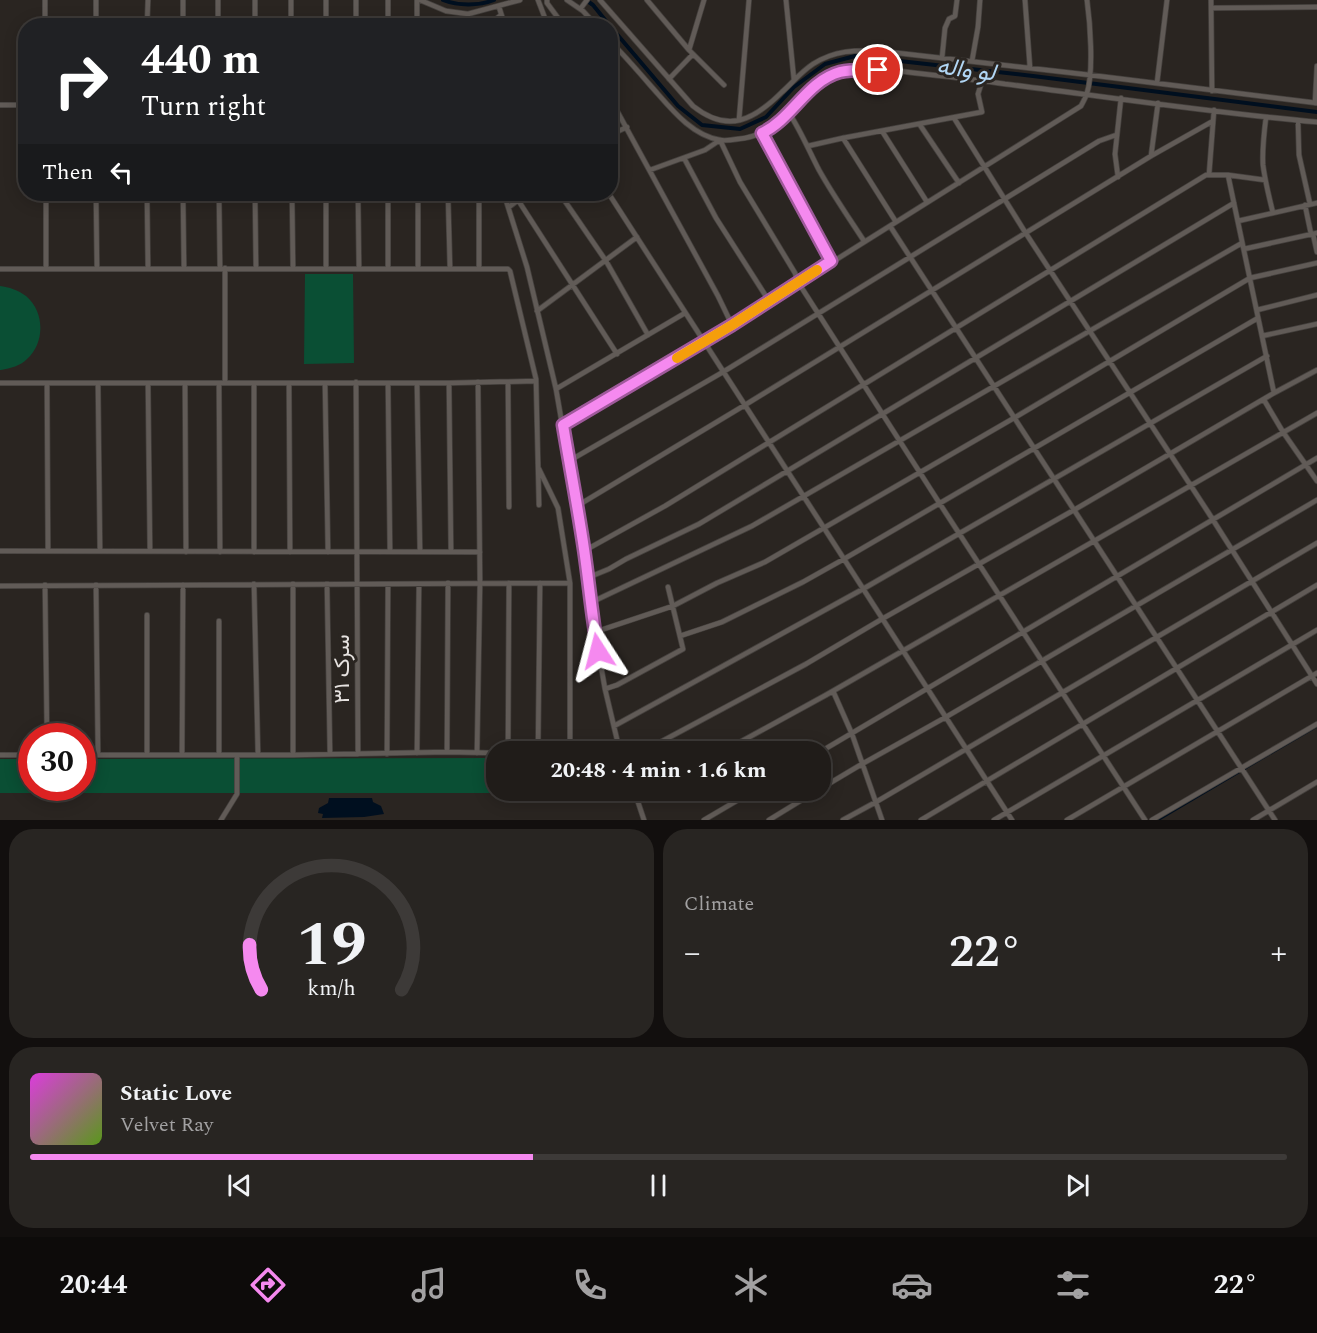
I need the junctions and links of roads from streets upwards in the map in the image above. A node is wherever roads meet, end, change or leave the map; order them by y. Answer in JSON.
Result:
{"nodes":[{"id":1,"x":45,"y":0,"type":"edge"},
{"id":2,"x":96,"y":0,"type":"edge"},
{"id":3,"x":148,"y":0,"type":"edge"},
{"id":4,"x":183,"y":0,"type":"edge"},
{"id":5,"x":218,"y":0,"type":"edge"},
{"id":6,"x":255,"y":0,"type":"edge"},
{"id":7,"x":291,"y":0,"type":"edge"},
{"id":8,"x":326,"y":0,"type":"edge"},
{"id":9,"x":356,"y":0,"type":"edge"},
{"id":10,"x":388,"y":0,"type":"edge"},
{"id":11,"x":418,"y":0,"type":"edge"},
{"id":12,"x":520,"y":0,"type":"edge"},
{"id":13,"x":538,"y":0,"type":"edge"},
{"id":14,"x":547,"y":0,"type":"edge"},
{"id":15,"x":567,"y":0,"type":"edge"},
{"id":16,"x":588,"y":0,"type":"edge"},
{"id":17,"x":600,"y":0,"type":"edge"},
{"id":18,"x":647,"y":0,"type":"edge"},
{"id":19,"x":704,"y":0,"type":"edge"},
{"id":20,"x":748,"y":0,"type":"edge"},
{"id":21,"x":786,"y":0,"type":"edge"},
{"id":22,"x":957,"y":0,"type":"edge"},
{"id":23,"x":980,"y":0,"type":"edge"},
{"id":24,"x":1025,"y":0,"type":"edge"},
{"id":25,"x":1087,"y":0,"type":"edge"},
{"id":26,"x":1167,"y":0,"type":"edge"},
{"id":27,"x":1211,"y":0,"type":"edge"},
{"id":28,"x":499,"y":7,"type":"junction"},
{"id":29,"x":581,"y":7,"type":"junction"},
{"id":30,"x":1317,"y":7,"type":"edge"},
{"id":31,"x":1211,"y":8,"type":"junction"},
{"id":32,"x":501,"y":15,"type":"junction"},
{"id":33,"x":45,"y":18,"type":"edge"},
{"id":34,"x":96,"y":18,"type":"edge"},
{"id":35,"x":147,"y":18,"type":"edge"},
{"id":36,"x":183,"y":18,"type":"edge"},
{"id":37,"x":218,"y":18,"type":"edge"},
{"id":38,"x":255,"y":18,"type":"edge"},
{"id":39,"x":291,"y":18,"type":"edge"},
{"id":40,"x":326,"y":18,"type":"edge"},
{"id":41,"x":356,"y":18,"type":"edge"},
{"id":42,"x":388,"y":18,"type":"edge"},
{"id":43,"x":417,"y":18,"type":"edge"},
{"id":44,"x":497,"y":18,"type":"edge"},
{"id":45,"x":502,"y":18,"type":"edge"},
{"id":46,"x":545,"y":18,"type":"edge"},
{"id":47,"x":558,"y":18,"type":"edge"},
{"id":48,"x":590,"y":18,"type":"edge"},
{"id":49,"x":616,"y":18,"type":"edge"},
{"id":50,"x":618,"y":20,"type":"edge"},
{"id":51,"x":618,"y":49,"type":"edge"},
{"id":52,"x":688,"y":50,"type":"junction"},
{"id":53,"x":693,"y":54,"type":"junction"},
{"id":54,"x":942,"y":58,"type":"junction"},
{"id":55,"x":972,"y":61,"type":"junction"},
{"id":56,"x":1317,"y":66,"type":"edge"},
{"id":57,"x":1030,"y":68,"type":"junction"},
{"id":58,"x":1090,"y":77,"type":"junction"},
{"id":59,"x":669,"y":78,"type":"junction"},
{"id":60,"x":794,"y":80,"type":"junction"},
{"id":61,"x":982,"y":81,"type":"junction"},
{"id":62,"x":1157,"y":83,"type":"junction"},
{"id":63,"x":724,"y":85,"type":"dead end"},
{"id":64,"x":1212,"y":91,"type":"junction"},
{"id":65,"x":1087,"y":92,"type":"junction"},
{"id":66,"x":1121,"y":98,"type":"junction"},
{"id":67,"x":1158,"y":103,"type":"junction"},
{"id":68,"x":1316,"y":103,"type":"edge"},
{"id":69,"x":0,"y":105,"type":"edge"},
{"id":70,"x":18,"y":105,"type":"edge"},
{"id":71,"x":1214,"y":110,"type":"junction"},
{"id":72,"x":618,"y":112,"type":"edge"},
{"id":73,"x":789,"y":113,"type":"junction"},
{"id":74,"x":1266,"y":117,"type":"junction"},
{"id":75,"x":954,"y":118,"type":"junction"},
{"id":76,"x":739,"y":120,"type":"junction"},
{"id":77,"x":1298,"y":120,"type":"junction"},
{"id":78,"x":1213,"y":121,"type":"junction"},
{"id":79,"x":1317,"y":122,"type":"edge"},
{"id":80,"x":920,"y":124,"type":"junction"},
{"id":81,"x":627,"y":127,"type":"junction"},
{"id":82,"x":618,"y":130,"type":"edge"},
{"id":83,"x":882,"y":131,"type":"junction"},
{"id":84,"x":762,"y":133,"type":"junction"},
{"id":85,"x":1116,"y":135,"type":"junction"},
{"id":86,"x":843,"y":138,"type":"junction"},
{"id":87,"x":720,"y":140,"type":"junction"},
{"id":88,"x":808,"y":146,"type":"junction"},
{"id":89,"x":1151,"y":156,"type":"junction"},
{"id":90,"x":684,"y":158,"type":"junction"},
{"id":91,"x":984,"y":168,"type":"junction"},
{"id":92,"x":650,"y":170,"type":"junction"},
{"id":93,"x":1209,"y":175,"type":"junction"},
{"id":94,"x":1228,"y":176,"type":"junction"},
{"id":95,"x":1118,"y":177,"type":"junction"},
{"id":96,"x":1265,"y":180,"type":"junction"},
{"id":97,"x":959,"y":183,"type":"junction"},
{"id":98,"x":1004,"y":198,"type":"junction"},
{"id":99,"x":46,"y":201,"type":"edge"},
{"id":100,"x":96,"y":201,"type":"edge"},
{"id":101,"x":147,"y":201,"type":"edge"},
{"id":102,"x":183,"y":201,"type":"edge"},
{"id":103,"x":219,"y":201,"type":"edge"},
{"id":104,"x":255,"y":201,"type":"edge"},
{"id":105,"x":292,"y":201,"type":"edge"},
{"id":106,"x":326,"y":201,"type":"edge"},
{"id":107,"x":358,"y":201,"type":"edge"},
{"id":108,"x":388,"y":201,"type":"edge"},
{"id":109,"x":418,"y":201,"type":"edge"},
{"id":110,"x":448,"y":201,"type":"edge"},
{"id":111,"x":478,"y":201,"type":"edge"},
{"id":112,"x":506,"y":201,"type":"edge"},
{"id":113,"x":517,"y":201,"type":"edge"},
{"id":114,"x":519,"y":201,"type":"edge"},
{"id":115,"x":565,"y":201,"type":"edge"},
{"id":116,"x":614,"y":201,"type":"edge"},
{"id":117,"x":927,"y":202,"type":"junction"},
{"id":118,"x":1234,"y":203,"type":"junction"},
{"id":119,"x":1317,"y":203,"type":"edge"},
{"id":120,"x":1308,"y":205,"type":"junction"},
{"id":121,"x":508,"y":207,"type":"junction"},
{"id":122,"x":1273,"y":213,"type":"junction"},
{"id":123,"x":1238,"y":221,"type":"junction"},
{"id":124,"x":896,"y":222,"type":"junction"},
{"id":125,"x":890,"y":226,"type":"junction"},
{"id":126,"x":1025,"y":232,"type":"junction"},
{"id":127,"x":1313,"y":233,"type":"edge"},
{"id":128,"x":637,"y":237,"type":"junction"},
{"id":129,"x":864,"y":241,"type":"junction"},
{"id":130,"x":1242,"y":243,"type":"junction"},
{"id":131,"x":1244,"y":249,"type":"junction"},
{"id":132,"x":1317,"y":252,"type":"edge"},
{"id":133,"x":911,"y":256,"type":"junction"},
{"id":134,"x":606,"y":261,"type":"junction"},
{"id":135,"x":831,"y":261,"type":"junction"},
{"id":136,"x":1317,"y":263,"type":"edge"},
{"id":137,"x":97,"y":268,"type":"junction"},
{"id":138,"x":148,"y":268,"type":"junction"},
{"id":139,"x":184,"y":268,"type":"junction"},
{"id":140,"x":222,"y":268,"type":"junction"},
{"id":141,"x":256,"y":268,"type":"junction"},
{"id":142,"x":292,"y":268,"type":"junction"},
{"id":143,"x":326,"y":268,"type":"junction"},
{"id":144,"x":359,"y":268,"type":"junction"},
{"id":145,"x":388,"y":268,"type":"junction"},
{"id":146,"x":418,"y":268,"type":"junction"},
{"id":147,"x":450,"y":268,"type":"junction"},
{"id":148,"x":478,"y":268,"type":"junction"},
{"id":149,"x":0,"y":269,"type":"edge"},
{"id":150,"x":46,"y":269,"type":"junction"},
{"id":151,"x":1050,"y":270,"type":"junction"},
{"id":152,"x":1250,"y":278,"type":"junction"},
{"id":153,"x":798,"y":282,"type":"junction"},
{"id":154,"x":573,"y":286,"type":"junction"},
{"id":155,"x":932,"y":290,"type":"junction"},
{"id":156,"x":1317,"y":295,"type":"edge"},
{"id":157,"x":769,"y":301,"type":"junction"},
{"id":158,"x":1071,"y":301,"type":"junction"},
{"id":159,"x":1257,"y":310,"type":"junction"},
{"id":160,"x":537,"y":311,"type":"junction"},
{"id":161,"x":685,"y":313,"type":"junction"},
{"id":162,"x":818,"y":314,"type":"junction"},
{"id":163,"x":1258,"y":318,"type":"junction"},
{"id":164,"x":1317,"y":324,"type":"edge"},
{"id":165,"x":732,"y":325,"type":"junction"},
{"id":166,"x":956,"y":327,"type":"junction"},
{"id":167,"x":1090,"y":331,"type":"junction"},
{"id":168,"x":648,"y":335,"type":"junction"},
{"id":169,"x":1262,"y":336,"type":"junction"},
{"id":170,"x":704,"y":342,"type":"junction"},
{"id":171,"x":839,"y":347,"type":"junction"},
{"id":172,"x":617,"y":354,"type":"junction"},
{"id":173,"x":1267,"y":357,"type":"junction"},
{"id":174,"x":976,"y":358,"type":"junction"},
{"id":175,"x":1109,"y":362,"type":"junction"},
{"id":176,"x":1317,"y":370,"type":"edge"},
{"id":177,"x":723,"y":372,"type":"junction"},
{"id":178,"x":536,"y":381,"type":"junction"},
{"id":179,"x":356,"y":382,"type":"junction"},
{"id":180,"x":478,"y":382,"type":"junction"},
{"id":181,"x":508,"y":382,"type":"junction"},
{"id":182,"x":0,"y":383,"type":"edge"},
{"id":183,"x":46,"y":383,"type":"junction"},
{"id":184,"x":98,"y":383,"type":"junction"},
{"id":185,"x":148,"y":383,"type":"junction"},
{"id":186,"x":185,"y":383,"type":"junction"},
{"id":187,"x":219,"y":383,"type":"junction"},
{"id":188,"x":225,"y":383,"type":"junction"},
{"id":189,"x":254,"y":383,"type":"junction"},
{"id":190,"x":289,"y":383,"type":"junction"},
{"id":191,"x":325,"y":383,"type":"junction"},
{"id":192,"x":388,"y":383,"type":"junction"},
{"id":193,"x":417,"y":383,"type":"junction"},
{"id":194,"x":449,"y":383,"type":"junction"},
{"id":195,"x":863,"y":385,"type":"junction"},
{"id":196,"x":994,"y":387,"type":"junction"},
{"id":197,"x":556,"y":389,"type":"junction"},
{"id":198,"x":1130,"y":392,"type":"junction"},
{"id":199,"x":1274,"y":393,"type":"junction"},
{"id":200,"x":1264,"y":400,"type":"junction"},
{"id":201,"x":745,"y":405,"type":"junction"},
{"id":202,"x":1317,"y":413,"type":"edge"},
{"id":203,"x":882,"y":414,"type":"junction"},
{"id":204,"x":1014,"y":418,"type":"junction"},
{"id":205,"x":1150,"y":423,"type":"junction"},
{"id":206,"x":563,"y":425,"type":"junction"},
{"id":207,"x":1284,"y":432,"type":"junction"},
{"id":208,"x":900,"y":441,"type":"junction"},
{"id":209,"x":769,"y":442,"type":"junction"},
{"id":210,"x":1034,"y":448,"type":"junction"},
{"id":211,"x":1170,"y":454,"type":"junction"},
{"id":212,"x":1317,"y":458,"type":"edge"},
{"id":213,"x":569,"y":461,"type":"junction"},
{"id":214,"x":1306,"y":464,"type":"junction"},
{"id":215,"x":538,"y":467,"type":"junction"},
{"id":216,"x":788,"y":471,"type":"junction"},
{"id":217,"x":920,"y":473,"type":"junction"},
{"id":218,"x":1054,"y":479,"type":"junction"},
{"id":219,"x":1317,"y":481,"type":"edge"},
{"id":220,"x":1190,"y":485,"type":"junction"},
{"id":221,"x":804,"y":496,"type":"junction"},
{"id":222,"x":1317,"y":500,"type":"edge"},
{"id":223,"x":940,"y":504,"type":"junction"},
{"id":224,"x":538,"y":505,"type":"dead end"},
{"id":225,"x":577,"y":506,"type":"junction"},
{"id":226,"x":509,"y":507,"type":"dead end"},
{"id":227,"x":1074,"y":510,"type":"junction"},
{"id":228,"x":1212,"y":519,"type":"junction"},
{"id":229,"x":824,"y":528,"type":"junction"},
{"id":230,"x":959,"y":533,"type":"junction"},
{"id":231,"x":1094,"y":540,"type":"junction"},
{"id":232,"x":1317,"y":543,"type":"edge"},
{"id":233,"x":1232,"y":550,"type":"junction"},
{"id":234,"x":0,"y":551,"type":"edge"},
{"id":235,"x":48,"y":551,"type":"junction"},
{"id":236,"x":100,"y":551,"type":"junction"},
{"id":237,"x":150,"y":551,"type":"junction"},
{"id":238,"x":584,"y":551,"type":"junction"},
{"id":239,"x":186,"y":552,"type":"junction"},
{"id":240,"x":220,"y":552,"type":"junction"},
{"id":241,"x":254,"y":552,"type":"junction"},
{"id":242,"x":290,"y":552,"type":"junction"},
{"id":243,"x":328,"y":552,"type":"junction"},
{"id":244,"x":358,"y":552,"type":"junction"},
{"id":245,"x":390,"y":552,"type":"junction"},
{"id":246,"x":420,"y":552,"type":"junction"},
{"id":247,"x":451,"y":552,"type":"junction"},
{"id":248,"x":480,"y":552,"type":"junction"},
{"id":249,"x":844,"y":559,"type":"junction"},
{"id":250,"x":979,"y":564,"type":"junction"},
{"id":251,"x":1117,"y":576,"type":"junction"},
{"id":252,"x":587,"y":578,"type":"junction"},
{"id":253,"x":1252,"y":581,"type":"junction"},
{"id":254,"x":448,"y":583,"type":"junction"},
{"id":255,"x":480,"y":583,"type":"junction"},
{"id":256,"x":509,"y":583,"type":"junction"},
{"id":257,"x":540,"y":583,"type":"junction"},
{"id":258,"x":570,"y":583,"type":"junction"},
{"id":259,"x":254,"y":584,"type":"junction"},
{"id":260,"x":293,"y":584,"type":"junction"},
{"id":261,"x":327,"y":584,"type":"junction"},
{"id":262,"x":358,"y":584,"type":"junction"},
{"id":263,"x":388,"y":584,"type":"junction"},
{"id":264,"x":419,"y":584,"type":"junction"},
{"id":265,"x":45,"y":585,"type":"junction"},
{"id":266,"x":96,"y":585,"type":"junction"},
{"id":267,"x":183,"y":585,"type":"junction"},
{"id":268,"x":1317,"y":585,"type":"edge"},
{"id":269,"x":0,"y":586,"type":"edge"},
{"id":270,"x":668,"y":587,"type":"dead end"},
{"id":271,"x":863,"y":589,"type":"junction"},
{"id":272,"x":999,"y":595,"type":"junction"},
{"id":273,"x":592,"y":602,"type":"junction"},
{"id":274,"x":673,"y":606,"type":"junction"},
{"id":275,"x":1136,"y":606,"type":"junction"},
{"id":276,"x":1271,"y":612,"type":"junction"},
{"id":277,"x":147,"y":615,"type":"dead end"},
{"id":278,"x":882,"y":619,"type":"junction"},
{"id":279,"x":219,"y":621,"type":"dead end"},
{"id":280,"x":1317,"y":630,"type":"edge"},
{"id":281,"x":595,"y":632,"type":"junction"},
{"id":282,"x":1023,"y":632,"type":"junction"},
{"id":283,"x":680,"y":636,"type":"junction"},
{"id":284,"x":1157,"y":637,"type":"junction"},
{"id":285,"x":1292,"y":645,"type":"junction"},
{"id":286,"x":903,"y":651,"type":"junction"},
{"id":287,"x":1041,"y":661,"type":"junction"},
{"id":288,"x":1177,"y":668,"type":"junction"},
{"id":289,"x":1315,"y":675,"type":"edge"},
{"id":290,"x":1317,"y":684,"type":"edge"},
{"id":291,"x":927,"y":688,"type":"junction"},
{"id":292,"x":606,"y":689,"type":"junction"},
{"id":293,"x":833,"y":691,"type":"junction"},
{"id":294,"x":1062,"y":693,"type":"junction"},
{"id":295,"x":1198,"y":700,"type":"junction"},
{"id":296,"x":946,"y":717,"type":"junction"},
{"id":297,"x":47,"y":723,"type":"edge"},
{"id":298,"x":1082,"y":723,"type":"junction"},
{"id":299,"x":1317,"y":724,"type":"edge"},
{"id":300,"x":614,"y":726,"type":"junction"},
{"id":301,"x":1218,"y":732,"type":"junction"},
{"id":302,"x":852,"y":734,"type":"junction"},
{"id":303,"x":508,"y":741,"type":"edge"},
{"id":304,"x":538,"y":741,"type":"edge"},
{"id":305,"x":570,"y":741,"type":"edge"},
{"id":306,"x":617,"y":741,"type":"edge"},
{"id":307,"x":662,"y":741,"type":"edge"},
{"id":308,"x":742,"y":741,"type":"edge"},
{"id":309,"x":831,"y":746,"type":"edge"},
{"id":310,"x":966,"y":749,"type":"junction"},
{"id":311,"x":447,"y":752,"type":"junction"},
{"id":312,"x":417,"y":753,"type":"junction"},
{"id":313,"x":477,"y":753,"type":"junction"},
{"id":314,"x":486,"y":753,"type":"edge"},
{"id":315,"x":330,"y":754,"type":"junction"},
{"id":316,"x":358,"y":754,"type":"junction"},
{"id":317,"x":387,"y":754,"type":"junction"},
{"id":318,"x":0,"y":755,"type":"edge"},
{"id":319,"x":18,"y":755,"type":"edge"},
{"id":320,"x":98,"y":755,"type":"joint"},
{"id":321,"x":147,"y":755,"type":"junction"},
{"id":322,"x":182,"y":755,"type":"junction"},
{"id":323,"x":219,"y":755,"type":"junction"},
{"id":324,"x":237,"y":755,"type":"junction"},
{"id":325,"x":258,"y":755,"type":"junction"},
{"id":326,"x":293,"y":755,"type":"junction"},
{"id":327,"x":1103,"y":756,"type":"junction"},
{"id":328,"x":862,"y":764,"type":"junction"},
{"id":329,"x":1241,"y":768,"type":"junction"},
{"id":330,"x":987,"y":781,"type":"junction"},
{"id":331,"x":1317,"y":782,"type":"edge"},
{"id":332,"x":831,"y":783,"type":"edge"},
{"id":333,"x":1123,"y":787,"type":"junction"},
{"id":334,"x":638,"y":801,"type":"edge"},
{"id":335,"x":736,"y":801,"type":"edge"},
{"id":336,"x":800,"y":801,"type":"edge"},
{"id":337,"x":876,"y":802,"type":"junction"},
{"id":338,"x":1269,"y":811,"type":"junction"},
{"id":339,"x":1007,"y":812,"type":"junction"},
{"id":340,"x":221,"y":820,"type":"edge"},
{"id":341,"x":644,"y":820,"type":"edge"},
{"id":342,"x":704,"y":820,"type":"edge"},
{"id":343,"x":768,"y":820,"type":"edge"},
{"id":344,"x":843,"y":820,"type":"edge"},
{"id":345,"x":882,"y":820,"type":"edge"},
{"id":346,"x":921,"y":820,"type":"edge"},
{"id":347,"x":994,"y":820,"type":"edge"},
{"id":348,"x":1012,"y":820,"type":"edge"},
{"id":349,"x":1067,"y":820,"type":"edge"},
{"id":350,"x":1144,"y":820,"type":"edge"},
{"id":351,"x":1152,"y":820,"type":"edge"},
{"id":352,"x":1253,"y":820,"type":"edge"},
{"id":353,"x":1275,"y":820,"type":"edge"}],
"edges":[{"from":1,"to":33,"type":"street"},
{"from":2,"to":34,"type":"street"},
{"from":3,"to":35,"type":"street"},
{"from":4,"to":36,"type":"street"},
{"from":5,"to":37,"type":"street"},
{"from":6,"to":38,"type":"street"},
{"from":7,"to":39,"type":"street"},
{"from":8,"to":40,"type":"street"},
{"from":9,"to":41,"type":"street"},
{"from":10,"to":42,"type":"street"},
{"from":11,"to":28,"type":"street"},
{"from":11,"to":43,"type":"street"},
{"from":12,"to":28,"type":"street"},
{"from":13,"to":46,"type":"street"},
{"from":14,"to":47,"type":"street"},
{"from":15,"to":29,"type":"street"},
{"from":16,"to":29,"type":"street"},
{"from":17,"to":49,"type":"street"},
{"from":18,"to":52,"type":"street"},
{"from":19,"to":52,"type":"street"},
{"from":20,"to":76,"type":"street"},
{"from":21,"to":60,"type":"street"},
{"from":22,"to":54,"type":"street"},
{"from":23,"to":55,"type":"street"},
{"from":24,"to":57,"type":"street"},
{"from":25,"to":58,"type":"street"},
{"from":26,"to":62,"type":"street"},
{"from":27,"to":31,"type":"street"},
{"from":28,"to":32,"type":"street"},
{"from":29,"to":48,"type":"street"},
{"from":30,"to":31,"type":"street"},
{"from":31,"to":64,"type":"street"},
{"from":32,"to":44,"type":"street"},
{"from":32,"to":45,"type":"street"},
{"from":50,"to":59,"type":"street"},
{"from":51,"to":87,"type":"street"},
{"from":52,"to":53,"type":"street"},
{"from":53,"to":59,"type":"street"},
{"from":53,"to":63,"type":"street"},
{"from":54,"to":55,"type":"street"},
{"from":54,"to":60,"type":"street"},
{"from":55,"to":57,"type":"street"},
{"from":56,"to":68,"type":"street"},
{"from":57,"to":58,"type":"street"},
{"from":58,"to":62,"type":"street"},
{"from":58,"to":65,"type":"street"},
{"from":59,"to":76,"type":"street"},
{"from":60,"to":76,"type":"street"},
{"from":61,"to":65,"type":"street"},
{"from":61,"to":73,"type":"street"},
{"from":61,"to":75,"type":"street"},
{"from":62,"to":64,"type":"street"},
{"from":64,"to":68,"type":"street"},
{"from":65,"to":66,"type":"street"},
{"from":65,"to":91,"type":"street"},
{"from":66,"to":67,"type":"street"},
{"from":66,"to":85,"type":"street"},
{"from":67,"to":71,"type":"street"},
{"from":67,"to":89,"type":"street"},
{"from":69,"to":70,"type":"street"},
{"from":71,"to":74,"type":"street"},
{"from":71,"to":78,"type":"street"},
{"from":72,"to":81,"type":"street"},
{"from":73,"to":84,"type":"street"},
{"from":73,"to":88,"type":"street"},
{"from":74,"to":77,"type":"street"},
{"from":74,"to":96,"type":"street"},
{"from":75,"to":80,"type":"street"},
{"from":75,"to":91,"type":"street"},
{"from":77,"to":79,"type":"street"},
{"from":77,"to":120,"type":"street"},
{"from":78,"to":89,"type":"street"},
{"from":78,"to":93,"type":"street"},
{"from":80,"to":83,"type":"street"},
{"from":80,"to":97,"type":"street"},
{"from":81,"to":82,"type":"street"},
{"from":81,"to":92,"type":"street"},
{"from":83,"to":86,"type":"street"},
{"from":83,"to":117,"type":"street"},
{"from":84,"to":87,"type":"street"},
{"from":84,"to":135,"type":"street"},
{"from":85,"to":95,"type":"street"},
{"from":85,"to":98,"type":"street"},
{"from":86,"to":88,"type":"street"},
{"from":86,"to":124,"type":"street"},
{"from":87,"to":90,"type":"street"},
{"from":87,"to":153,"type":"street"},
{"from":88,"to":129,"type":"street"},
{"from":89,"to":95,"type":"street"},
{"from":90,"to":92,"type":"street"},
{"from":90,"to":157,"type":"street"},
{"from":91,"to":97,"type":"street"},
{"from":91,"to":98,"type":"street"},
{"from":92,"to":165,"type":"street"},
{"from":93,"to":94,"type":"street"},
{"from":93,"to":151,"type":"street"},
{"from":94,"to":96,"type":"street"},
{"from":94,"to":118,"type":"street"},
{"from":95,"to":126,"type":"street"},
{"from":96,"to":122,"type":"street"},
{"from":97,"to":117,"type":"street"},
{"from":98,"to":126,"type":"street"},
{"from":98,"to":133,"type":"street"},
{"from":99,"to":150,"type":"street"},
{"from":100,"to":137,"type":"street"},
{"from":101,"to":138,"type":"street"},
{"from":102,"to":139,"type":"street"},
{"from":103,"to":140,"type":"street"},
{"from":104,"to":141,"type":"street"},
{"from":105,"to":142,"type":"street"},
{"from":106,"to":143,"type":"street"},
{"from":107,"to":144,"type":"street"},
{"from":108,"to":145,"type":"street"},
{"from":109,"to":146,"type":"street"},
{"from":110,"to":147,"type":"street"},
{"from":111,"to":148,"type":"street"},
{"from":112,"to":121,"type":"street"},
{"from":113,"to":121,"type":"street"},
{"from":114,"to":154,"type":"street"},
{"from":115,"to":134,"type":"street"},
{"from":116,"to":128,"type":"street"},
{"from":117,"to":124,"type":"street"},
{"from":118,"to":123,"type":"street"},
{"from":118,"to":158,"type":"street"},
{"from":119,"to":120,"type":"street"},
{"from":120,"to":122,"type":"street"},
{"from":120,"to":127,"type":"street"},
{"from":121,"to":160,"type":"street"},
{"from":122,"to":123,"type":"street"},
{"from":123,"to":130,"type":"street"},
{"from":124,"to":125,"type":"street"},
{"from":125,"to":129,"type":"street"},
{"from":125,"to":133,"type":"street"},
{"from":126,"to":151,"type":"street"},
{"from":126,"to":155,"type":"street"},
{"from":127,"to":131,"type":"street"},
{"from":127,"to":132,"type":"street"},
{"from":128,"to":134,"type":"street"},
{"from":128,"to":161,"type":"street"},
{"from":129,"to":135,"type":"street"},
{"from":130,"to":131,"type":"street"},
{"from":130,"to":167,"type":"street"},
{"from":131,"to":152,"type":"street"},
{"from":133,"to":155,"type":"street"},
{"from":133,"to":162,"type":"street"},
{"from":134,"to":154,"type":"street"},
{"from":134,"to":168,"type":"street"},
{"from":135,"to":153,"type":"street"},
{"from":136,"to":152,"type":"street"},
{"from":137,"to":138,"type":"street"},
{"from":137,"to":150,"type":"street"},
{"from":138,"to":139,"type":"street"},
{"from":139,"to":140,"type":"street"},
{"from":140,"to":141,"type":"street"},
{"from":140,"to":188,"type":"street"},
{"from":141,"to":142,"type":"street"},
{"from":142,"to":143,"type":"street"},
{"from":143,"to":144,"type":"street"},
{"from":144,"to":145,"type":"street"},
{"from":145,"to":146,"type":"street"},
{"from":146,"to":147,"type":"street"},
{"from":147,"to":148,"type":"street"},
{"from":148,"to":178,"type":"street"},
{"from":149,"to":150,"type":"street"},
{"from":151,"to":158,"type":"street"},
{"from":151,"to":166,"type":"street"},
{"from":152,"to":159,"type":"street"},
{"from":152,"to":175,"type":"street"},
{"from":153,"to":157,"type":"street"},
{"from":153,"to":162,"type":"street"},
{"from":154,"to":160,"type":"street"},
{"from":154,"to":172,"type":"street"},
{"from":155,"to":166,"type":"street"},
{"from":155,"to":171,"type":"street"},
{"from":156,"to":159,"type":"street"},
{"from":157,"to":165,"type":"street"},
{"from":158,"to":167,"type":"street"},
{"from":158,"to":174,"type":"street"},
{"from":159,"to":163,"type":"street"},
{"from":160,"to":197,"type":"street"},
{"from":161,"to":168,"type":"street"},
{"from":161,"to":170,"type":"street"},
{"from":162,"to":171,"type":"street"},
{"from":162,"to":177,"type":"street"},
{"from":163,"to":169,"type":"street"},
{"from":163,"to":198,"type":"street"},
{"from":164,"to":169,"type":"street"},
{"from":165,"to":170,"type":"street"},
{"from":166,"to":174,"type":"street"},
{"from":166,"to":195,"type":"street"},
{"from":167,"to":175,"type":"street"},
{"from":167,"to":196,"type":"street"},
{"from":168,"to":172,"type":"street"},
{"from":169,"to":173,"type":"street"},
{"from":170,"to":177,"type":"street"},
{"from":170,"to":206,"type":"street"},
{"from":171,"to":195,"type":"street"},
{"from":171,"to":201,"type":"street"},
{"from":172,"to":197,"type":"street"},
{"from":173,"to":199,"type":"street"},
{"from":173,"to":205,"type":"street"},
{"from":174,"to":196,"type":"street"},
{"from":174,"to":203,"type":"street"},
{"from":175,"to":198,"type":"street"},
{"from":175,"to":204,"type":"street"},
{"from":176,"to":199,"type":"street"},
{"from":177,"to":201,"type":"street"},
{"from":177,"to":213,"type":"street"},
{"from":178,"to":181,"type":"street"},
{"from":178,"to":215,"type":"street"},
{"from":179,"to":191,"type":"street"},
{"from":179,"to":192,"type":"street"},
{"from":179,"to":244,"type":"street","name":"سرک ۳۱"},
{"from":180,"to":181,"type":"street"},
{"from":180,"to":194,"type":"street"},
{"from":180,"to":248,"type":"street"},
{"from":181,"to":226,"type":"street"},
{"from":182,"to":183,"type":"street"},
{"from":183,"to":184,"type":"street"},
{"from":183,"to":235,"type":"street"},
{"from":184,"to":185,"type":"street"},
{"from":184,"to":236,"type":"street"},
{"from":185,"to":186,"type":"street"},
{"from":185,"to":237,"type":"street"},
{"from":186,"to":187,"type":"street"},
{"from":186,"to":239,"type":"street"},
{"from":187,"to":188,"type":"street"},
{"from":187,"to":240,"type":"street"},
{"from":188,"to":189,"type":"street"},
{"from":189,"to":190,"type":"street"},
{"from":189,"to":241,"type":"street"},
{"from":190,"to":191,"type":"street"},
{"from":190,"to":242,"type":"street"},
{"from":191,"to":243,"type":"street"},
{"from":192,"to":193,"type":"street"},
{"from":192,"to":245,"type":"street"},
{"from":193,"to":194,"type":"street"},
{"from":193,"to":246,"type":"street"},
{"from":194,"to":247,"type":"street"},
{"from":195,"to":203,"type":"street"},
{"from":195,"to":209,"type":"street"},
{"from":196,"to":204,"type":"street"},
{"from":196,"to":208,"type":"street"},
{"from":197,"to":206,"type":"street"},
{"from":198,"to":205,"type":"street"},
{"from":198,"to":210,"type":"street"},
{"from":199,"to":200,"type":"street"},
{"from":200,"to":207,"type":"street"},
{"from":200,"to":211,"type":"street"},
{"from":201,"to":209,"type":"street"},
{"from":201,"to":225,"type":"street"},
{"from":202,"to":207,"type":"street"},
{"from":203,"to":208,"type":"street"},
{"from":203,"to":216,"type":"street"},
{"from":204,"to":210,"type":"street"},
{"from":204,"to":217,"type":"street"},
{"from":205,"to":211,"type":"street"},
{"from":205,"to":218,"type":"street"},
{"from":206,"to":213,"type":"street"},
{"from":207,"to":214,"type":"street"},
{"from":207,"to":220,"type":"street"},
{"from":208,"to":217,"type":"street"},
{"from":208,"to":221,"type":"street"},
{"from":209,"to":216,"type":"street"},
{"from":209,"to":238,"type":"street"},
{"from":210,"to":218,"type":"street"},
{"from":210,"to":223,"type":"street"},
{"from":211,"to":220,"type":"street"},
{"from":211,"to":227,"type":"street"},
{"from":212,"to":214,"type":"street"},
{"from":213,"to":225,"type":"street"},
{"from":214,"to":219,"type":"street"},
{"from":214,"to":228,"type":"street"},
{"from":215,"to":224,"type":"street"},
{"from":215,"to":258,"type":"street"},
{"from":216,"to":221,"type":"street"},
{"from":216,"to":252,"type":"street"},
{"from":217,"to":223,"type":"street"},
{"from":217,"to":229,"type":"street"},
{"from":218,"to":227,"type":"street"},
{"from":218,"to":230,"type":"street"},
{"from":220,"to":228,"type":"street"},
{"from":220,"to":231,"type":"street"},
{"from":221,"to":229,"type":"street"},
{"from":221,"to":273,"type":"street"},
{"from":222,"to":233,"type":"street"},
{"from":223,"to":230,"type":"street"},
{"from":223,"to":249,"type":"street"},
{"from":225,"to":238,"type":"street"},
{"from":227,"to":231,"type":"street"},
{"from":227,"to":250,"type":"street"},
{"from":228,"to":233,"type":"street"},
{"from":228,"to":251,"type":"street"},
{"from":229,"to":249,"type":"street"},
{"from":229,"to":274,"type":"street"},
{"from":230,"to":250,"type":"street"},
{"from":230,"to":271,"type":"street"},
{"from":231,"to":251,"type":"street"},
{"from":231,"to":272,"type":"street"},
{"from":232,"to":253,"type":"street"},
{"from":233,"to":253,"type":"street"},
{"from":233,"to":275,"type":"street"},
{"from":234,"to":235,"type":"street"},
{"from":235,"to":236,"type":"street"},
{"from":236,"to":237,"type":"street"},
{"from":237,"to":239,"type":"street"},
{"from":238,"to":252,"type":"street"},
{"from":239,"to":240,"type":"street"},
{"from":240,"to":241,"type":"street"},
{"from":241,"to":242,"type":"street"},
{"from":242,"to":243,"type":"street"},
{"from":243,"to":244,"type":"street"},
{"from":244,"to":245,"type":"street"},
{"from":244,"to":262,"type":"street","name":"سرک ۳۱"},
{"from":245,"to":246,"type":"street"},
{"from":246,"to":247,"type":"street"},
{"from":247,"to":248,"type":"street"},
{"from":248,"to":255,"type":"street"},
{"from":249,"to":271,"type":"street"},
{"from":249,"to":283,"type":"street"},
{"from":250,"to":272,"type":"street"},
{"from":250,"to":278,"type":"street"},
{"from":251,"to":275,"type":"street"},
{"from":251,"to":282,"type":"street"},
{"from":252,"to":273,"type":"street"},
{"from":253,"to":276,"type":"street"},
{"from":253,"to":284,"type":"street"},
{"from":254,"to":255,"type":"street"},
{"from":254,"to":264,"type":"street"},
{"from":254,"to":311,"type":"street"},
{"from":255,"to":256,"type":"street"},
{"from":255,"to":313,"type":"street"},
{"from":256,"to":257,"type":"street"},
{"from":256,"to":303,"type":"street"},
{"from":257,"to":258,"type":"street"},
{"from":257,"to":304,"type":"street"},
{"from":258,"to":305,"type":"street"},
{"from":259,"to":260,"type":"street"},
{"from":259,"to":267,"type":"street"},
{"from":259,"to":325,"type":"street"},
{"from":260,"to":261,"type":"street"},
{"from":260,"to":326,"type":"street"},
{"from":261,"to":262,"type":"street"},
{"from":261,"to":315,"type":"street"},
{"from":262,"to":263,"type":"street"},
{"from":262,"to":316,"type":"street","name":"سرک ۳۱"},
{"from":263,"to":264,"type":"street"},
{"from":263,"to":317,"type":"street"},
{"from":264,"to":312,"type":"street"},
{"from":265,"to":266,"type":"street"},
{"from":265,"to":269,"type":"street"},
{"from":265,"to":297,"type":"street"},
{"from":266,"to":267,"type":"street"},
{"from":266,"to":320,"type":"street"},
{"from":267,"to":322,"type":"street"},
{"from":268,"to":276,"type":"street"},
{"from":270,"to":274,"type":"street"},
{"from":271,"to":278,"type":"street"},
{"from":271,"to":300,"type":"street"},
{"from":272,"to":282,"type":"street"},
{"from":272,"to":286,"type":"street"},
{"from":273,"to":281,"type":"street"},
{"from":274,"to":281,"type":"street"},
{"from":274,"to":283,"type":"street"},
{"from":275,"to":284,"type":"street"},
{"from":275,"to":287,"type":"street"},
{"from":276,"to":285,"type":"street"},
{"from":276,"to":288,"type":"street"},
{"from":277,"to":321,"type":"street"},
{"from":278,"to":286,"type":"street"},
{"from":278,"to":307,"type":"street"},
{"from":279,"to":323,"type":"street"},
{"from":280,"to":285,"type":"street"},
{"from":281,"to":292,"type":"street"},
{"from":282,"to":287,"type":"street"},
{"from":282,"to":291,"type":"street"},
{"from":283,"to":292,"type":"street"},
{"from":284,"to":288,"type":"street"},
{"from":284,"to":294,"type":"street"},
{"from":285,"to":289,"type":"street"},
{"from":285,"to":295,"type":"street"},
{"from":286,"to":291,"type":"street"},
{"from":286,"to":293,"type":"street"},
{"from":287,"to":294,"type":"street"},
{"from":287,"to":296,"type":"street"},
{"from":288,"to":295,"type":"street"},
{"from":288,"to":298,"type":"street"},
{"from":289,"to":290,"type":"street"},
{"from":289,"to":301,"type":"street"},
{"from":291,"to":296,"type":"street"},
{"from":291,"to":302,"type":"street"},
{"from":292,"to":300,"type":"street"},
{"from":293,"to":302,"type":"street"},
{"from":293,"to":308,"type":"street"},
{"from":294,"to":298,"type":"street"},
{"from":294,"to":310,"type":"street"},
{"from":295,"to":301,"type":"street"},
{"from":295,"to":327,"type":"street"},
{"from":296,"to":310,"type":"street"},
{"from":296,"to":328,"type":"street"},
{"from":298,"to":327,"type":"street"},
{"from":298,"to":330,"type":"street"},
{"from":299,"to":329,"type":"street"},
{"from":300,"to":306,"type":"street"},
{"from":301,"to":329,"type":"street"},
{"from":301,"to":333,"type":"street"},
{"from":302,"to":309,"type":"street"},
{"from":302,"to":328,"type":"street"},
{"from":310,"to":330,"type":"street"},
{"from":310,"to":337,"type":"street"},
{"from":311,"to":312,"type":"street"},
{"from":311,"to":313,"type":"street"},
{"from":312,"to":317,"type":"street"},
{"from":313,"to":314,"type":"street"},
{"from":315,"to":316,"type":"street"},
{"from":315,"to":326,"type":"street"},
{"from":316,"to":317,"type":"street"},
{"from":318,"to":319,"type":"street"},
{"from":320,"to":321,"type":"street"},
{"from":321,"to":322,"type":"street"},
{"from":322,"to":323,"type":"street"},
{"from":323,"to":324,"type":"street"},
{"from":324,"to":325,"type":"street"},
{"from":324,"to":340,"type":"street"},
{"from":325,"to":326,"type":"street"},
{"from":327,"to":333,"type":"street"},
{"from":327,"to":339,"type":"street"},
{"from":328,"to":332,"type":"street"},
{"from":328,"to":337,"type":"street"},
{"from":329,"to":338,"type":"street"},
{"from":329,"to":351,"type":"street"},
{"from":330,"to":339,"type":"street"},
{"from":330,"to":346,"type":"street"},
{"from":331,"to":338,"type":"street"},
{"from":333,"to":349,"type":"street"},
{"from":333,"to":350,"type":"street"},
{"from":334,"to":341,"type":"street"},
{"from":335,"to":342,"type":"street"},
{"from":336,"to":343,"type":"street"},
{"from":337,"to":344,"type":"street"},
{"from":337,"to":345,"type":"street"},
{"from":338,"to":352,"type":"street"},
{"from":338,"to":353,"type":"street"},
{"from":339,"to":347,"type":"street"},
{"from":339,"to":348,"type":"street"}]}
